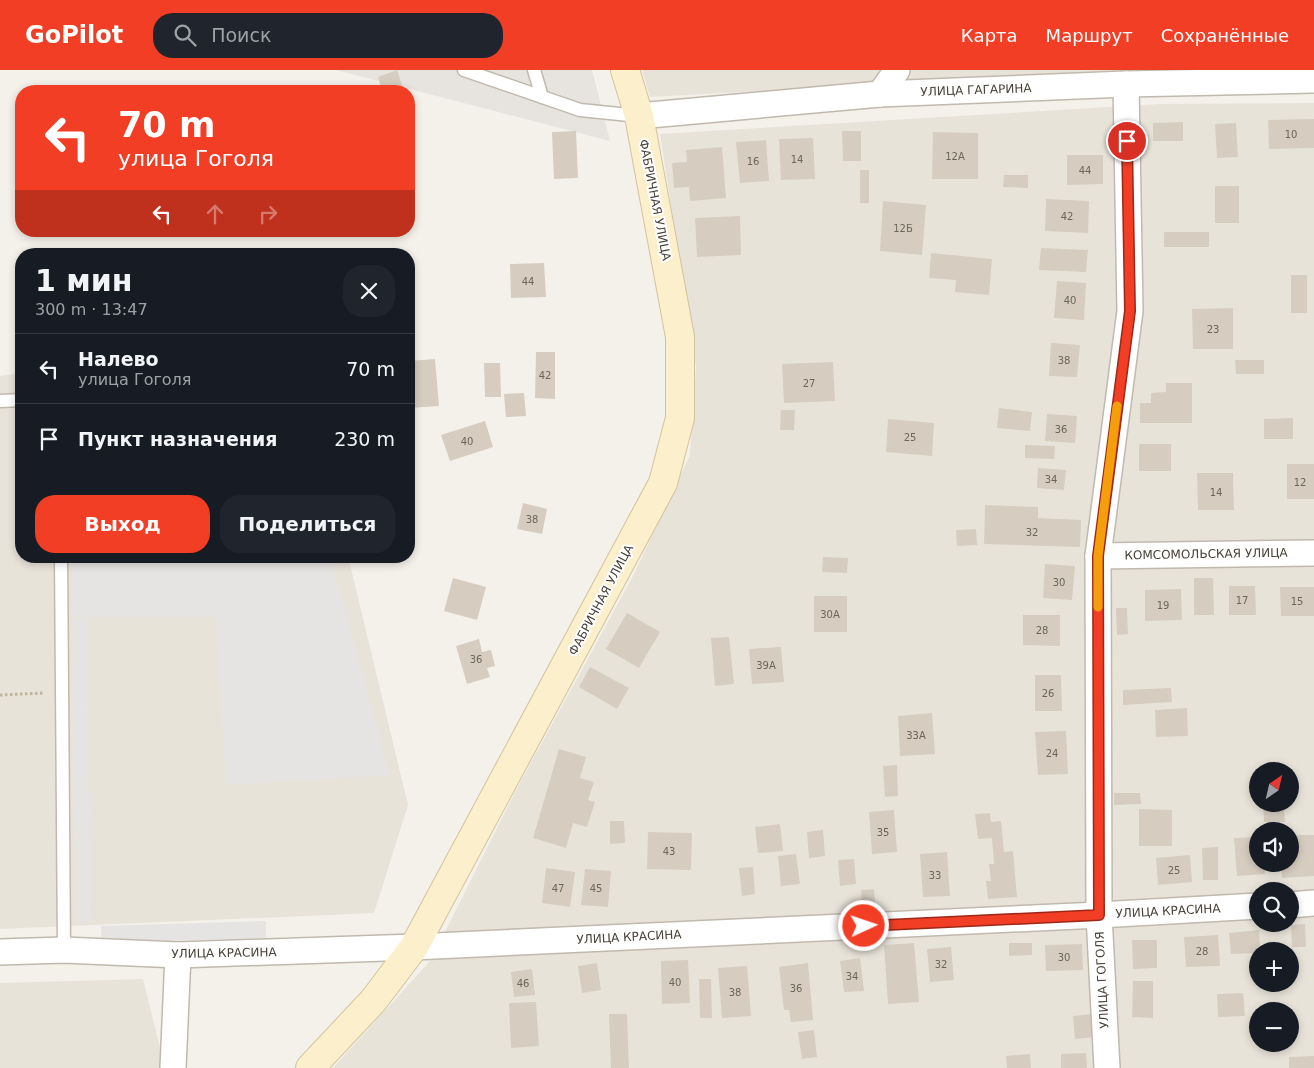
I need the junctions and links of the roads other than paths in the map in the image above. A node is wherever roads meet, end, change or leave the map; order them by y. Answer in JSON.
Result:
{"nodes":[{"id":1,"x":464,"y":70,"type":"edge"},
{"id":2,"x":534,"y":70,"type":"edge"},
{"id":3,"x":624,"y":70,"type":"edge"},
{"id":4,"x":897,"y":70,"type":"edge"},
{"id":5,"x":1314,"y":80,"type":"edge"},
{"id":6,"x":1126,"y":84,"type":"junction"},
{"id":7,"x":880,"y":94,"type":"junction"},
{"id":8,"x":542,"y":97,"type":"junction"},
{"id":9,"x":639,"y":116,"type":"junction"},
{"id":10,"x":15,"y":400,"type":"edge"},
{"id":11,"x":0,"y":401,"type":"edge"},
{"id":12,"x":1314,"y":553,"type":"edge"},
{"id":13,"x":1098,"y":556,"type":"junction"},
{"id":14,"x":61,"y":563,"type":"edge"},
{"id":15,"x":1314,"y":903,"type":"edge"},
{"id":16,"x":1299,"y":904,"type":"edge"},
{"id":17,"x":1249,"y":907,"type":"edge"},
{"id":18,"x":1099,"y":915,"type":"junction"},
{"id":19,"x":414,"y":947,"type":"junction"},
{"id":20,"x":64,"y":950,"type":"junction"},
{"id":21,"x":0,"y":952,"type":"edge"},
{"id":22,"x":178,"y":954,"type":"junction"},
{"id":23,"x":173,"y":1068,"type":"edge"},
{"id":24,"x":310,"y":1068,"type":"edge"},
{"id":25,"x":1107,"y":1068,"type":"edge"}],
"edges":[{"from":1,"to":8,"type":"lane"},
{"from":2,"to":8,"type":"lane"},
{"from":3,"to":9,"type":"street","name":"ФАБРИЧНАЯ УЛИЦА"},
{"from":4,"to":7,"type":"street"},
{"from":5,"to":6,"type":"street","name":"УЛИЦА ГАГАРИНА"},
{"from":6,"to":7,"type":"street","name":"УЛИЦА ГАГАРИНА"},
{"from":6,"to":13,"type":"street","name":"УЛИЦА ГОГОЛЯ"},
{"from":7,"to":9,"type":"street","name":"УЛИЦА ГАГАРИНА"},
{"from":8,"to":9,"type":"lane"},
{"from":9,"to":19,"type":"street","name":"ФАБРИЧНАЯ УЛИЦА"},
{"from":10,"to":11,"type":"lane"},
{"from":12,"to":13,"type":"street","name":"КОМСОМОЛЬСКАЯ УЛИЦА"},
{"from":13,"to":18,"type":"street","name":"УЛИЦА ГОГОЛЯ"},
{"from":14,"to":20,"type":"lane"},
{"from":15,"to":16,"type":"street"},
{"from":17,"to":18,"type":"street","name":"УЛИЦА КРАСИНА"},
{"from":18,"to":19,"type":"street","name":"УЛИЦА КРАСИНА"},
{"from":18,"to":25,"type":"street","name":"УЛИЦА ГОГОЛЯ"},
{"from":19,"to":22,"type":"street","name":"УЛИЦА КРАСИНА"},
{"from":19,"to":24,"type":"street","name":"ФАБРИЧНАЯ УЛИЦА"},
{"from":20,"to":21,"type":"street","name":"УЛИЦА КРАСИНА"},
{"from":20,"to":22,"type":"street","name":"УЛИЦА КРАСИНА"},
{"from":22,"to":23,"type":"street"}]}
